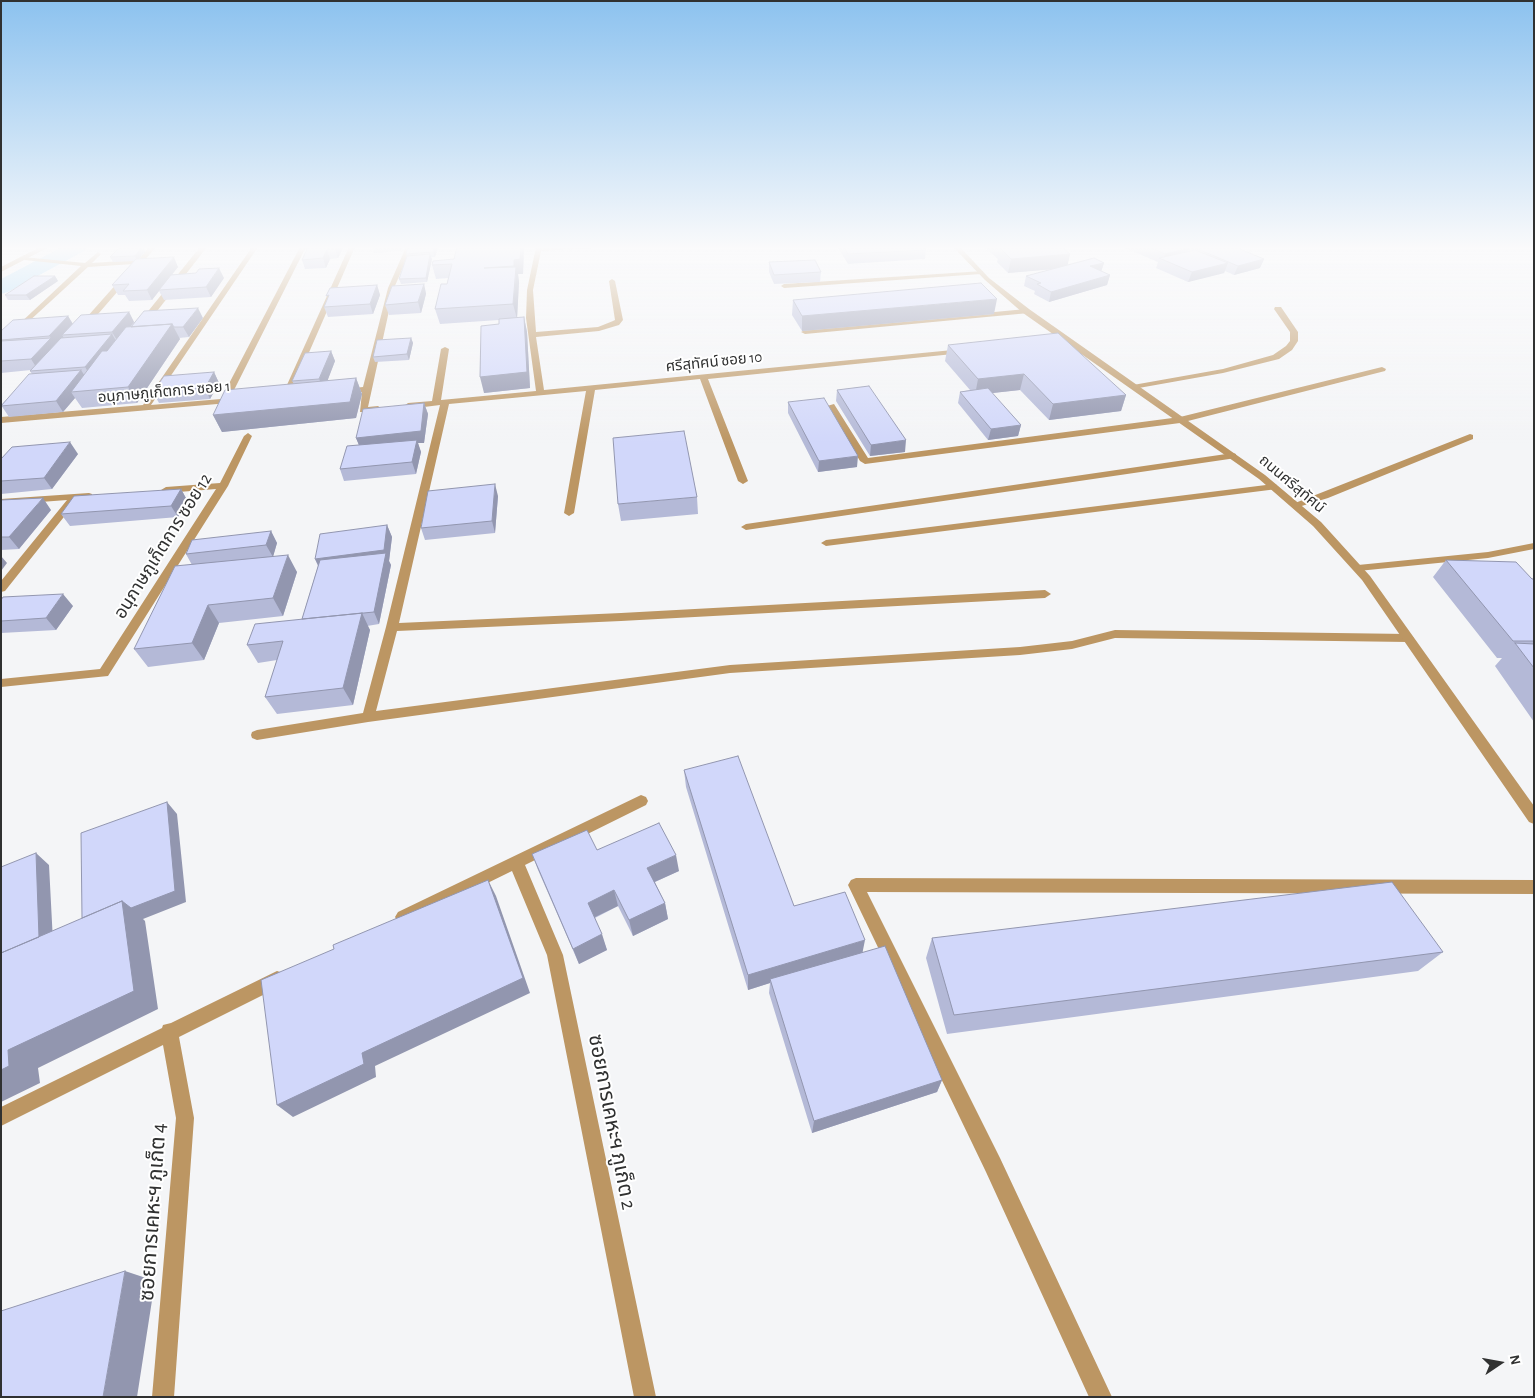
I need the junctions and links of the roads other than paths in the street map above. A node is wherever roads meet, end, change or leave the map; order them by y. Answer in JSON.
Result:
{"nodes":[{"id":1,"x":36,"y":312,"type":"edge"},
{"id":2,"x":95,"y":312,"type":"edge"},
{"id":3,"x":152,"y":312,"type":"edge"},
{"id":4,"x":210,"y":312,"type":"edge"},
{"id":5,"x":270,"y":312,"type":"edge"},
{"id":6,"x":323,"y":312,"type":"edge"},
{"id":7,"x":385,"y":312,"type":"edge"},
{"id":8,"x":530,"y":312,"type":"edge"},
{"id":9,"x":618,"y":312,"type":"edge"},
{"id":10,"x":1013,"y":312,"type":"edge"},
{"id":11,"x":1027,"y":312,"type":"edge"},
{"id":12,"x":1280,"y":312,"type":"edge"},
{"id":13,"x":137,"y":331,"type":"edge"},
{"id":14,"x":805,"y":332,"type":"edge"},
{"id":15,"x":532,"y":334,"type":"junction"},
{"id":16,"x":74,"y":336,"type":"edge"},
{"id":17,"x":1,"y":345,"type":"edge"},
{"id":18,"x":445,"y":349,"type":"dead end"},
{"id":19,"x":969,"y":351,"type":"edge"},
{"id":20,"x":1382,"y":369,"type":"dead end"},
{"id":21,"x":703,"y":377,"type":"junction"},
{"id":22,"x":1133,"y":387,"type":"junction"},
{"id":23,"x":591,"y":388,"type":"junction"},
{"id":24,"x":367,"y":389,"type":"junction"},
{"id":25,"x":331,"y":392,"type":"edge"},
{"id":26,"x":540,"y":393,"type":"junction"},
{"id":27,"x":286,"y":396,"type":"edge"},
{"id":28,"x":250,"y":399,"type":"edge"},
{"id":29,"x":224,"y":401,"type":"junction"},
{"id":30,"x":440,"y":403,"type":"junction"},
{"id":31,"x":76,"y":406,"type":"edge"},
{"id":32,"x":831,"y":406,"type":"edge"},
{"id":33,"x":399,"y":407,"type":"edge"},
{"id":34,"x":145,"y":408,"type":"junction"},
{"id":35,"x":390,"y":408,"type":"edge"},
{"id":36,"x":8,"y":410,"type":"edge"},
{"id":37,"x":70,"y":414,"type":"junction"},
{"id":38,"x":1,"y":419,"type":"edge"},
{"id":39,"x":1180,"y":420,"type":"junction"},
{"id":40,"x":248,"y":436,"type":"edge"},
{"id":41,"x":1470,"y":438,"type":"dead end"},
{"id":42,"x":1233,"y":456,"type":"junction"},
{"id":43,"x":742,"y":482,"type":"dead end"},
{"id":44,"x":223,"y":486,"type":"junction"},
{"id":45,"x":1274,"y":487,"type":"junction"},
{"id":46,"x":154,"y":491,"type":"edge"},
{"id":47,"x":95,"y":496,"type":"edge"},
{"id":48,"x":75,"y":497,"type":"junction"},
{"id":49,"x":1,"y":502,"type":"edge"},
{"id":50,"x":1295,"y":505,"type":"junction"},
{"id":51,"x":569,"y":514,"type":"dead end"},
{"id":52,"x":746,"y":527,"type":"dead end"},
{"id":53,"x":826,"y":543,"type":"dead end"},
{"id":54,"x":1534,"y":546,"type":"edge"},
{"id":55,"x":1358,"y":568,"type":"junction"},
{"id":56,"x":1,"y":588,"type":"edge"},
{"id":57,"x":1045,"y":594,"type":"dead end"},
{"id":58,"x":392,"y":627,"type":"junction"},
{"id":59,"x":1408,"y":638,"type":"junction"},
{"id":60,"x":1,"y":682,"type":"edge"},
{"id":61,"x":368,"y":717,"type":"junction"},
{"id":62,"x":257,"y":735,"type":"dead end"},
{"id":63,"x":641,"y":801,"type":"dead end"},
{"id":64,"x":1534,"y":818,"type":"edge"},
{"id":65,"x":516,"y":862,"type":"junction"},
{"id":66,"x":1534,"y":887,"type":"edge"},
{"id":67,"x":392,"y":923,"type":"edge"},
{"id":68,"x":294,"y":970,"type":"edge"},
{"id":69,"x":169,"y":1031,"type":"junction"},
{"id":70,"x":1,"y":1118,"type":"edge"},
{"id":71,"x":163,"y":1397,"type":"edge"},
{"id":72,"x":645,"y":1397,"type":"edge"},
{"id":73,"x":1101,"y":1397,"type":"edge"}],
"edges":[{"from":1,"to":17,"type":"street"},
{"from":2,"to":16,"type":"street"},
{"from":3,"to":13,"type":"street"},
{"from":4,"to":34,"type":"street"},
{"from":5,"to":29,"type":"street"},
{"from":6,"to":27,"type":"street"},
{"from":7,"to":24,"type":"street"},
{"from":8,"to":15,"type":"street"},
{"from":9,"to":15,"type":"street"},
{"from":10,"to":14,"type":"street"},
{"from":11,"to":22,"type":"street","name":"ถนนศรีสุทัศน์"},
{"from":12,"to":22,"type":"street"},
{"from":15,"to":26,"type":"street"},
{"from":18,"to":30,"type":"street"},
{"from":19,"to":21,"type":"street","name":"ศรีสุทัศน์ ซอย 10"},
{"from":20,"to":39,"type":"street"},
{"from":21,"to":23,"type":"street","name":"ศรีสุทัศน์ ซอย 10"},
{"from":21,"to":43,"type":"street"},
{"from":22,"to":39,"type":"street","name":"ถนนศรีสุทัศน์"},
{"from":23,"to":26,"type":"street","name":"ศรีสุทัศน์ ซอย 10"},
{"from":23,"to":51,"type":"street"},
{"from":24,"to":25,"type":"street"},
{"from":24,"to":35,"type":"street"},
{"from":26,"to":30,"type":"street","name":"ศรีสุทัศน์ ซอย 10"},
{"from":28,"to":29,"type":"street","name":"อนุภาษภูเก็ตการ ซอย 1"},
{"from":29,"to":34,"type":"street","name":"อนุภาษภูเก็ตการ ซอย 1"},
{"from":30,"to":33,"type":"street","name":"ศรีสุทัศน์ ซอย 10"},
{"from":30,"to":58,"type":"street"},
{"from":31,"to":37,"type":"street"},
{"from":32,"to":39,"type":"street"},
{"from":34,"to":37,"type":"street","name":"อนุภาษภูเก็ตการ ซอย 1"},
{"from":36,"to":38,"type":"street"},
{"from":37,"to":38,"type":"street","name":"อนุภาษภูเก็ตการ ซอย 1"},
{"from":39,"to":42,"type":"street","name":"ถนนศรีสุทัศน์"},
{"from":40,"to":44,"type":"street","name":"อนุภาษภูเก็ตการ ซอย 12"},
{"from":41,"to":50,"type":"street"},
{"from":42,"to":45,"type":"street","name":"ถนนศรีสุทัศน์"},
{"from":42,"to":52,"type":"street"},
{"from":44,"to":46,"type":"street"},
{"from":44,"to":60,"type":"street","name":"อนุภาษภูเก็ตการ ซอย 12"},
{"from":45,"to":50,"type":"street","name":"ถนนศรีสุทัศน์"},
{"from":45,"to":53,"type":"street"},
{"from":47,"to":48,"type":"street"},
{"from":48,"to":49,"type":"street"},
{"from":48,"to":56,"type":"street"},
{"from":50,"to":55,"type":"street","name":"ถนนศรีสุทัศน์"},
{"from":54,"to":55,"type":"street"},
{"from":55,"to":59,"type":"street","name":"ถนนศรีสุทัศน์"},
{"from":57,"to":58,"type":"street"},
{"from":58,"to":61,"type":"street"},
{"from":59,"to":61,"type":"street"},
{"from":59,"to":64,"type":"street","name":"ถนนศรีสุทัศน์"},
{"from":61,"to":62,"type":"street"},
{"from":63,"to":65,"type":"street"},
{"from":65,"to":67,"type":"street"},
{"from":65,"to":72,"type":"street","name":"ซอยการเคหะฯ ภูเก็ต 2"},
{"from":66,"to":73,"type":"street"},
{"from":68,"to":69,"type":"street"},
{"from":69,"to":70,"type":"street"},
{"from":69,"to":71,"type":"street","name":"ซอยการเคหะฯ ภูเก็ต 4"}]}
